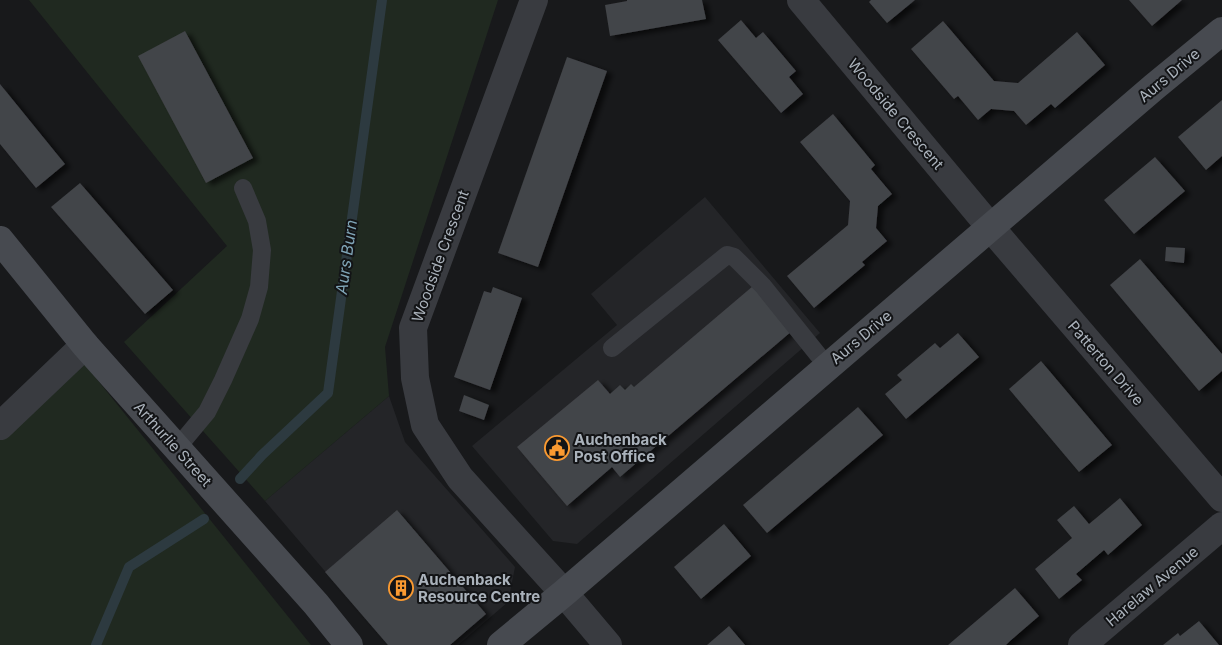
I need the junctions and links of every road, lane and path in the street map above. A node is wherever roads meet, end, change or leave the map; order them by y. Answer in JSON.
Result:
{"nodes":[{"id":1,"x":534,"y":0,"type":"edge"},
{"id":2,"x":801,"y":0,"type":"edge"},
{"id":3,"x":1222,"y":31,"type":"edge"},
{"id":4,"x":243,"y":188,"type":"dead end"},
{"id":5,"x":991,"y":228,"type":"junction"},
{"id":6,"x":0,"y":240,"type":"edge"},
{"id":7,"x":85,"y":345,"type":"junction"},
{"id":8,"x":612,"y":348,"type":"dead end"},
{"id":9,"x":827,"y":366,"type":"junction"},
{"id":10,"x":0,"y":426,"type":"edge"},
{"id":11,"x":177,"y":448,"type":"junction"},
{"id":12,"x":1222,"y":498,"type":"edge"},
{"id":13,"x":1222,"y":526,"type":"edge"},
{"id":14,"x":564,"y":593,"type":"junction"},
{"id":15,"x":349,"y":645,"type":"edge"},
{"id":16,"x":501,"y":645,"type":"edge"},
{"id":17,"x":608,"y":645,"type":"edge"},
{"id":18,"x":1082,"y":645,"type":"edge"}],
"edges":[{"from":1,"to":14,"type":"street","name":"Woodside Crescent"},
{"from":2,"to":5,"type":"street","name":"Woodside Crescent"},
{"from":3,"to":5,"type":"street","name":"Aurs Drive"},
{"from":4,"to":11,"type":"lane"},
{"from":5,"to":9,"type":"street","name":"Aurs Drive"},
{"from":5,"to":12,"type":"street","name":"Patterton Drive"},
{"from":6,"to":7,"type":"street","name":"Arthurlie Street"},
{"from":7,"to":10,"type":"street"},
{"from":7,"to":11,"type":"street","name":"Arthurlie Street"},
{"from":8,"to":9,"type":"lane"},
{"from":9,"to":14,"type":"street","name":"Aurs Drive"},
{"from":11,"to":15,"type":"street","name":"Arthurlie Street"},
{"from":13,"to":18,"type":"street","name":"Harelaw Avenue"},
{"from":14,"to":16,"type":"street","name":"Aurs Drive"},
{"from":14,"to":17,"type":"street","name":"Woodside Crescent"}]}
